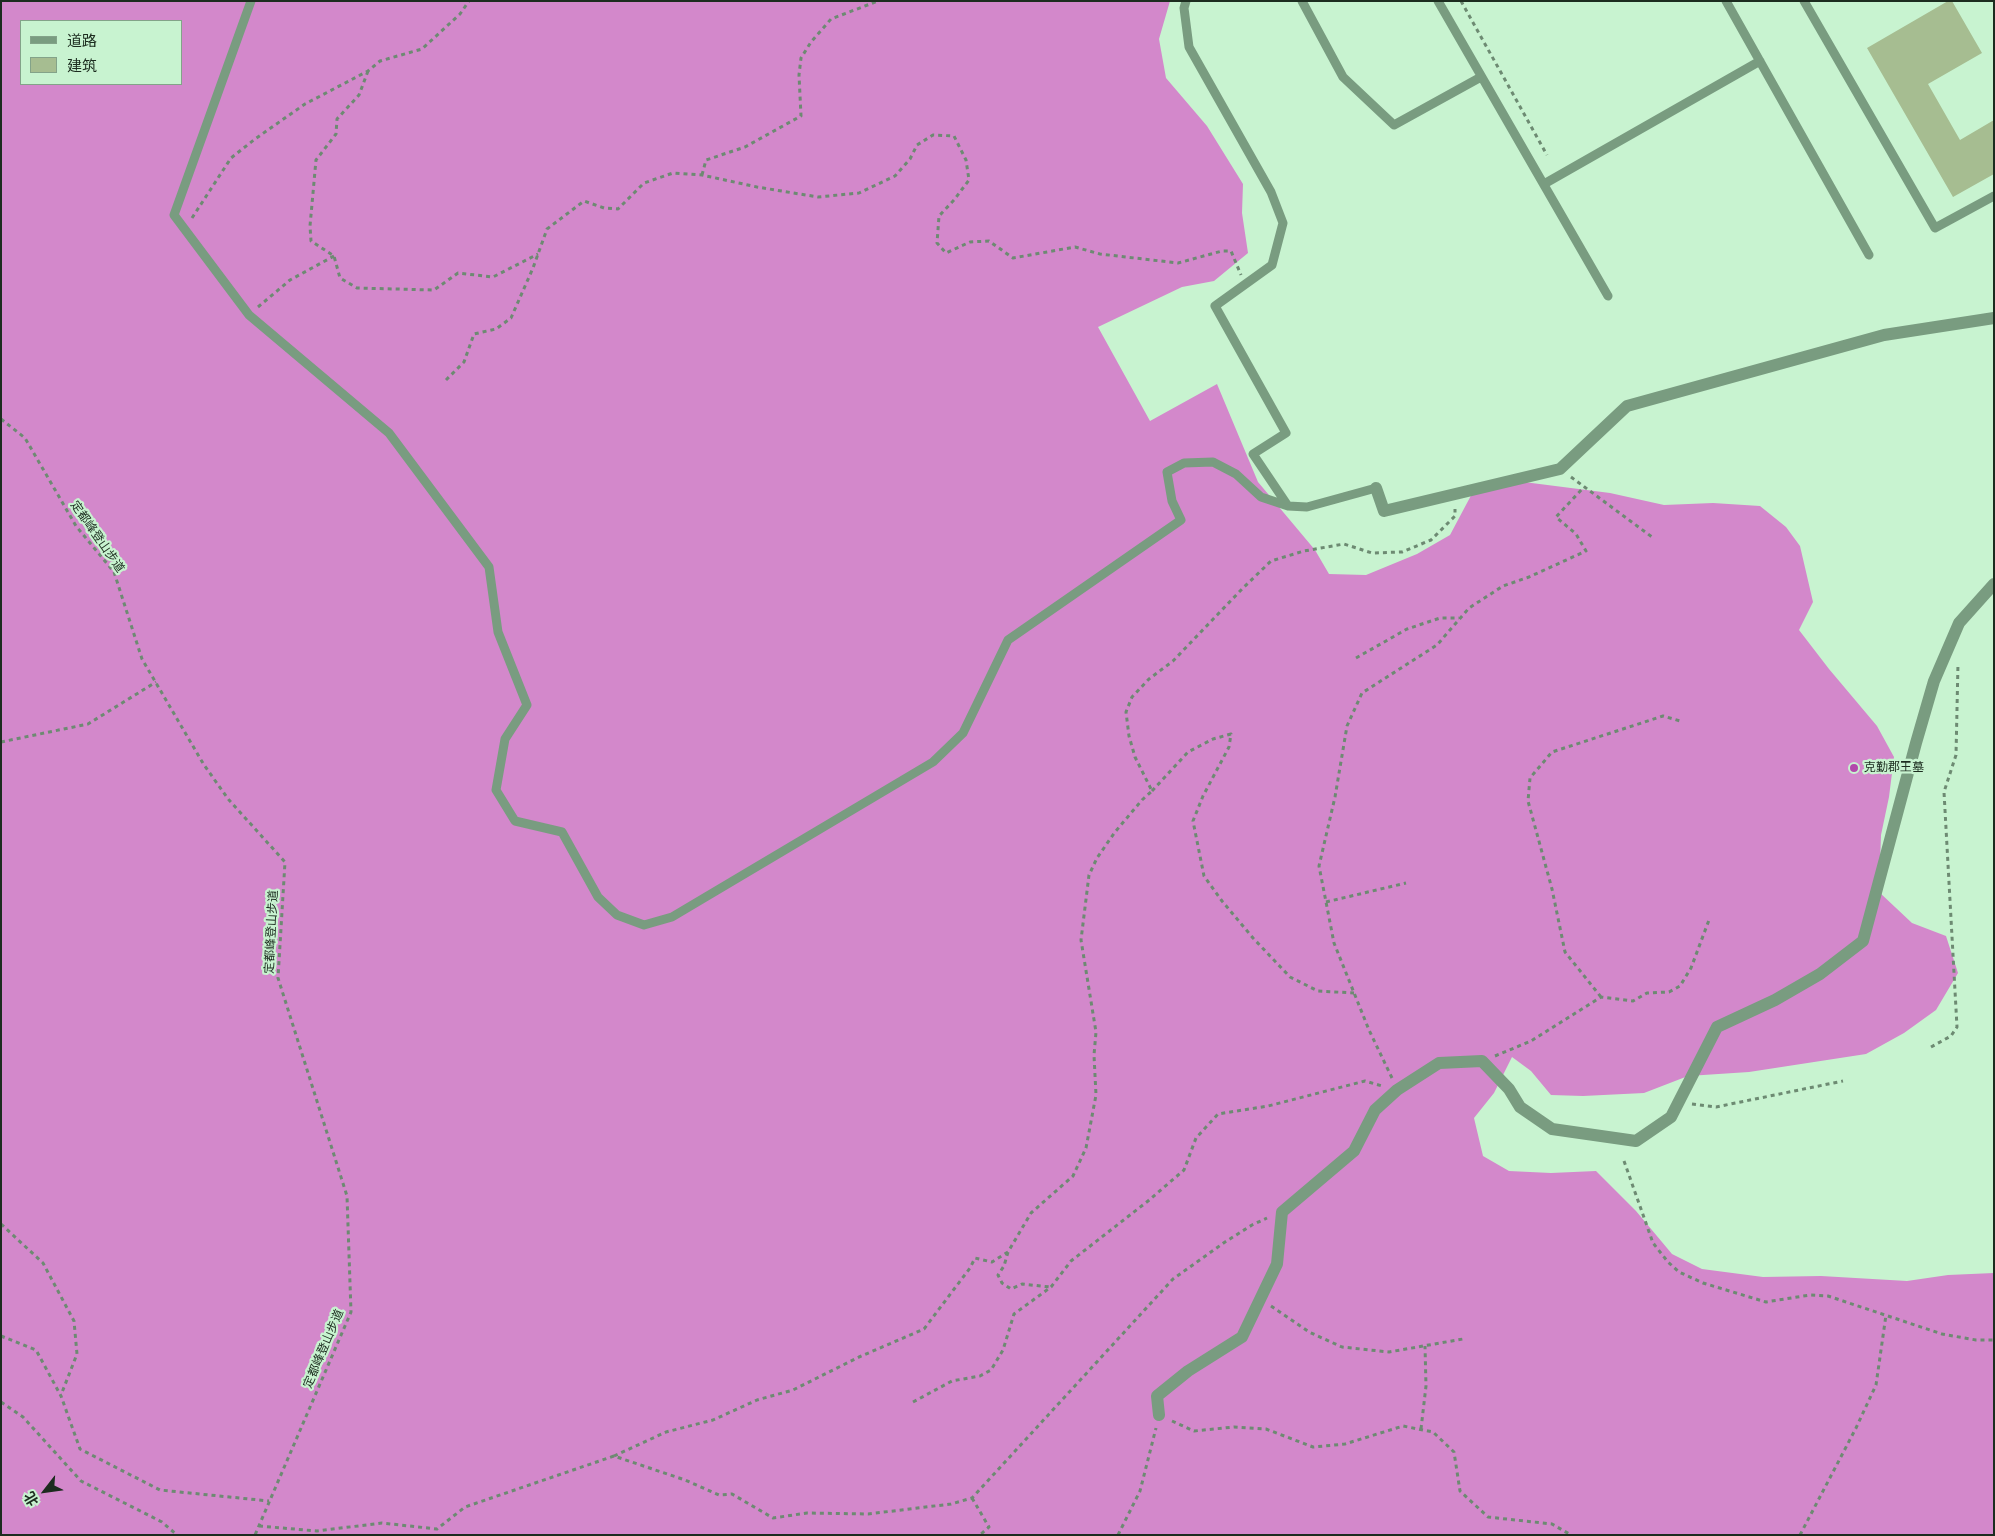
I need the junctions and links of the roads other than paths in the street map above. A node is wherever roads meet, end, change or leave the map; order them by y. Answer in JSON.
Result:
{"nodes":[{"id":1,"x":251,"y":1,"type":"edge"},
{"id":2,"x":1186,"y":1,"type":"edge"},
{"id":3,"x":1302,"y":1,"type":"edge"},
{"id":4,"x":1438,"y":1,"type":"edge"},
{"id":5,"x":1726,"y":1,"type":"edge"},
{"id":6,"x":1804,"y":1,"type":"edge"},
{"id":7,"x":1760,"y":60,"type":"junction"},
{"id":8,"x":1481,"y":77,"type":"junction"},
{"id":9,"x":1544,"y":184,"type":"junction"},
{"id":10,"x":1994,"y":196,"type":"edge"},
{"id":11,"x":1869,"y":255,"type":"dead end"},
{"id":12,"x":1608,"y":296,"type":"dead end"},
{"id":13,"x":1994,"y":318,"type":"edge"},
{"id":14,"x":1376,"y":488,"type":"joint"},
{"id":15,"x":1288,"y":506,"type":"junction"},
{"id":16,"x":1994,"y":584,"type":"edge"},
{"id":17,"x":1160,"y":1415,"type":"road end"}],
"edges":[{"from":1,"to":15,"type":"lane"},
{"from":2,"to":15,"type":"lane"},
{"from":3,"to":8,"type":"lane"},
{"from":4,"to":8,"type":"lane"},
{"from":5,"to":7,"type":"lane"},
{"from":6,"to":10,"type":"lane"},
{"from":7,"to":9,"type":"lane"},
{"from":7,"to":11,"type":"lane"},
{"from":8,"to":9,"type":"lane"},
{"from":9,"to":12,"type":"lane"},
{"from":13,"to":14,"type":"street"},
{"from":14,"to":15,"type":"lane"},
{"from":16,"to":17,"type":"street"}]}
